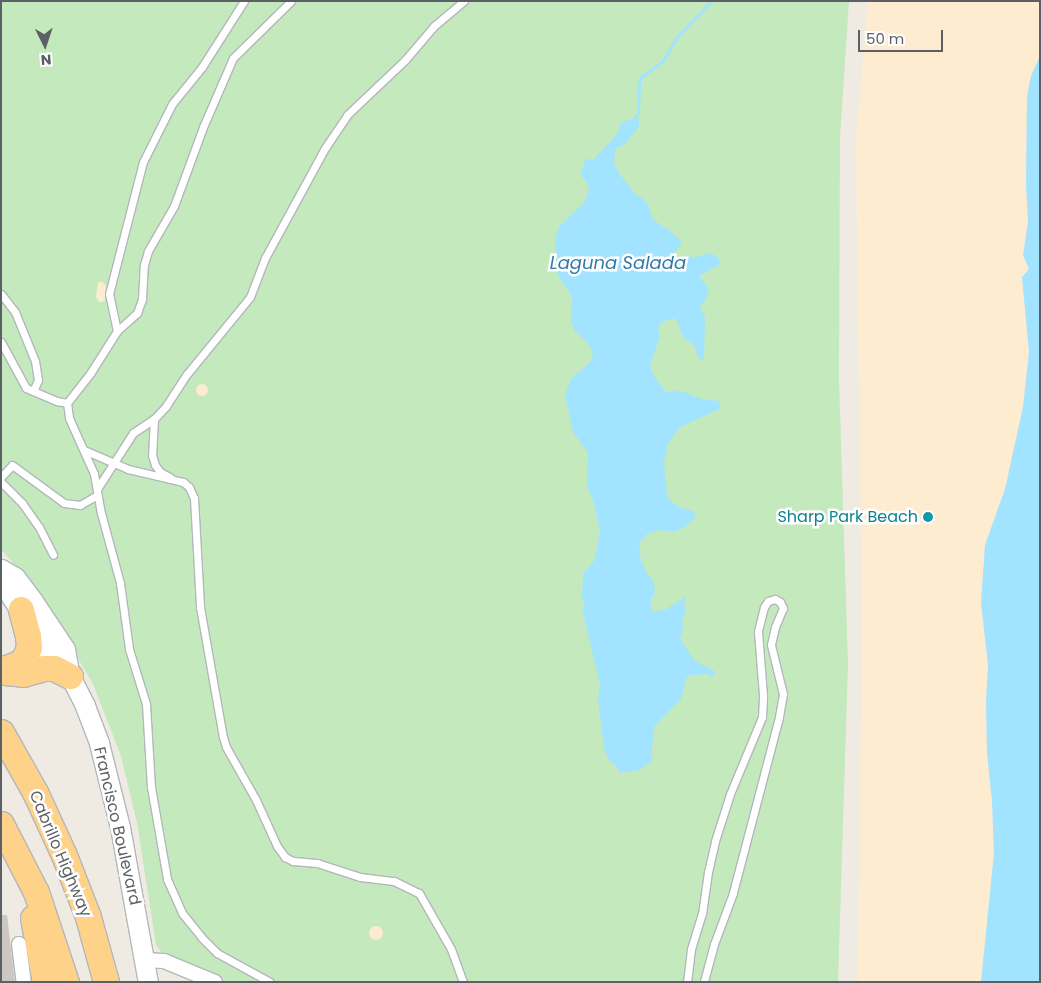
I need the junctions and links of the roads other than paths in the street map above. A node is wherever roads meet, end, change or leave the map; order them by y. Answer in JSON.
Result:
{"nodes":[{"id":1,"x":244,"y":1,"type":"edge"},
{"id":2,"x":291,"y":1,"type":"edge"},
{"id":3,"x":464,"y":1,"type":"edge"},
{"id":4,"x":1,"y":294,"type":"edge"},
{"id":5,"x":117,"y":331,"type":"junction"},
{"id":6,"x":1,"y":342,"type":"edge"},
{"id":7,"x":33,"y":391,"type":"junction"},
{"id":8,"x":67,"y":403,"type":"junction"},
{"id":9,"x":154,"y":419,"type":"junction"},
{"id":10,"x":84,"y":450,"type":"junction"},
{"id":11,"x":113,"y":463,"type":"junction"},
{"id":12,"x":1,"y":477,"type":"edge"},
{"id":13,"x":172,"y":479,"type":"junction"},
{"id":14,"x":1,"y":482,"type":"edge"},
{"id":15,"x":97,"y":492,"type":"junction"},
{"id":16,"x":52,"y":556,"type":"dead end"},
{"id":17,"x":1,"y":569,"type":"edge"},
{"id":18,"x":1,"y":581,"type":"edge"},
{"id":19,"x":21,"y":609,"type":"junction"},
{"id":20,"x":1,"y":671,"type":"edge"},
{"id":21,"x":70,"y":676,"type":"junction"},
{"id":22,"x":1,"y":732,"type":"edge"},
{"id":23,"x":1,"y":824,"type":"edge"},
{"id":24,"x":24,"y":869,"type":"junction"},
{"id":25,"x":19,"y":944,"type":"dead end"},
{"id":26,"x":144,"y":960,"type":"junction"},
{"id":27,"x":24,"y":982,"type":"edge"},
{"id":28,"x":45,"y":982,"type":"edge"},
{"id":29,"x":66,"y":982,"type":"edge"},
{"id":30,"x":106,"y":982,"type":"edge"},
{"id":31,"x":148,"y":982,"type":"edge"},
{"id":32,"x":215,"y":982,"type":"edge"},
{"id":33,"x":270,"y":982,"type":"edge"},
{"id":34,"x":463,"y":982,"type":"edge"},
{"id":35,"x":687,"y":982,"type":"edge"},
{"id":36,"x":704,"y":982,"type":"edge"}],
"edges":[{"from":1,"to":5,"type":"lane"},
{"from":2,"to":5,"type":"lane"},
{"from":3,"to":9,"type":"lane"},
{"from":4,"to":7,"type":"lane"},
{"from":5,"to":8,"type":"lane"},
{"from":6,"to":7,"type":"lane"},
{"from":7,"to":8,"type":"lane"},
{"from":8,"to":10,"type":"lane"},
{"from":9,"to":11,"type":"lane"},
{"from":9,"to":13,"type":"lane"},
{"from":10,"to":11,"type":"lane"},
{"from":10,"to":15,"type":"lane"},
{"from":11,"to":13,"type":"lane"},
{"from":11,"to":15,"type":"lane"},
{"from":12,"to":15,"type":"lane"},
{"from":13,"to":34,"type":"lane"},
{"from":14,"to":16,"type":"lane"},
{"from":15,"to":33,"type":"lane"},
{"from":17,"to":21,"type":"street","name":"Francisco Boulevard"},
{"from":18,"to":19,"type":"street","name":"Francisco Boulevard"},
{"from":19,"to":20,"type":"highway"},
{"from":19,"to":21,"type":"street","name":"Francisco Boulevard"},
{"from":20,"to":21,"type":"highway"},
{"from":21,"to":26,"type":"street","name":"Francisco Boulevard"},
{"from":22,"to":30,"type":"highway","name":"Cabrillo Highway"},
{"from":23,"to":24,"type":"highway"},
{"from":24,"to":28,"type":"highway"},
{"from":24,"to":29,"type":"highway"},
{"from":25,"to":27,"type":"street"},
{"from":26,"to":31,"type":"street","name":"Francisco Boulevard"},
{"from":26,"to":32,"type":"street"},
{"from":35,"to":36,"type":"lane"}]}
